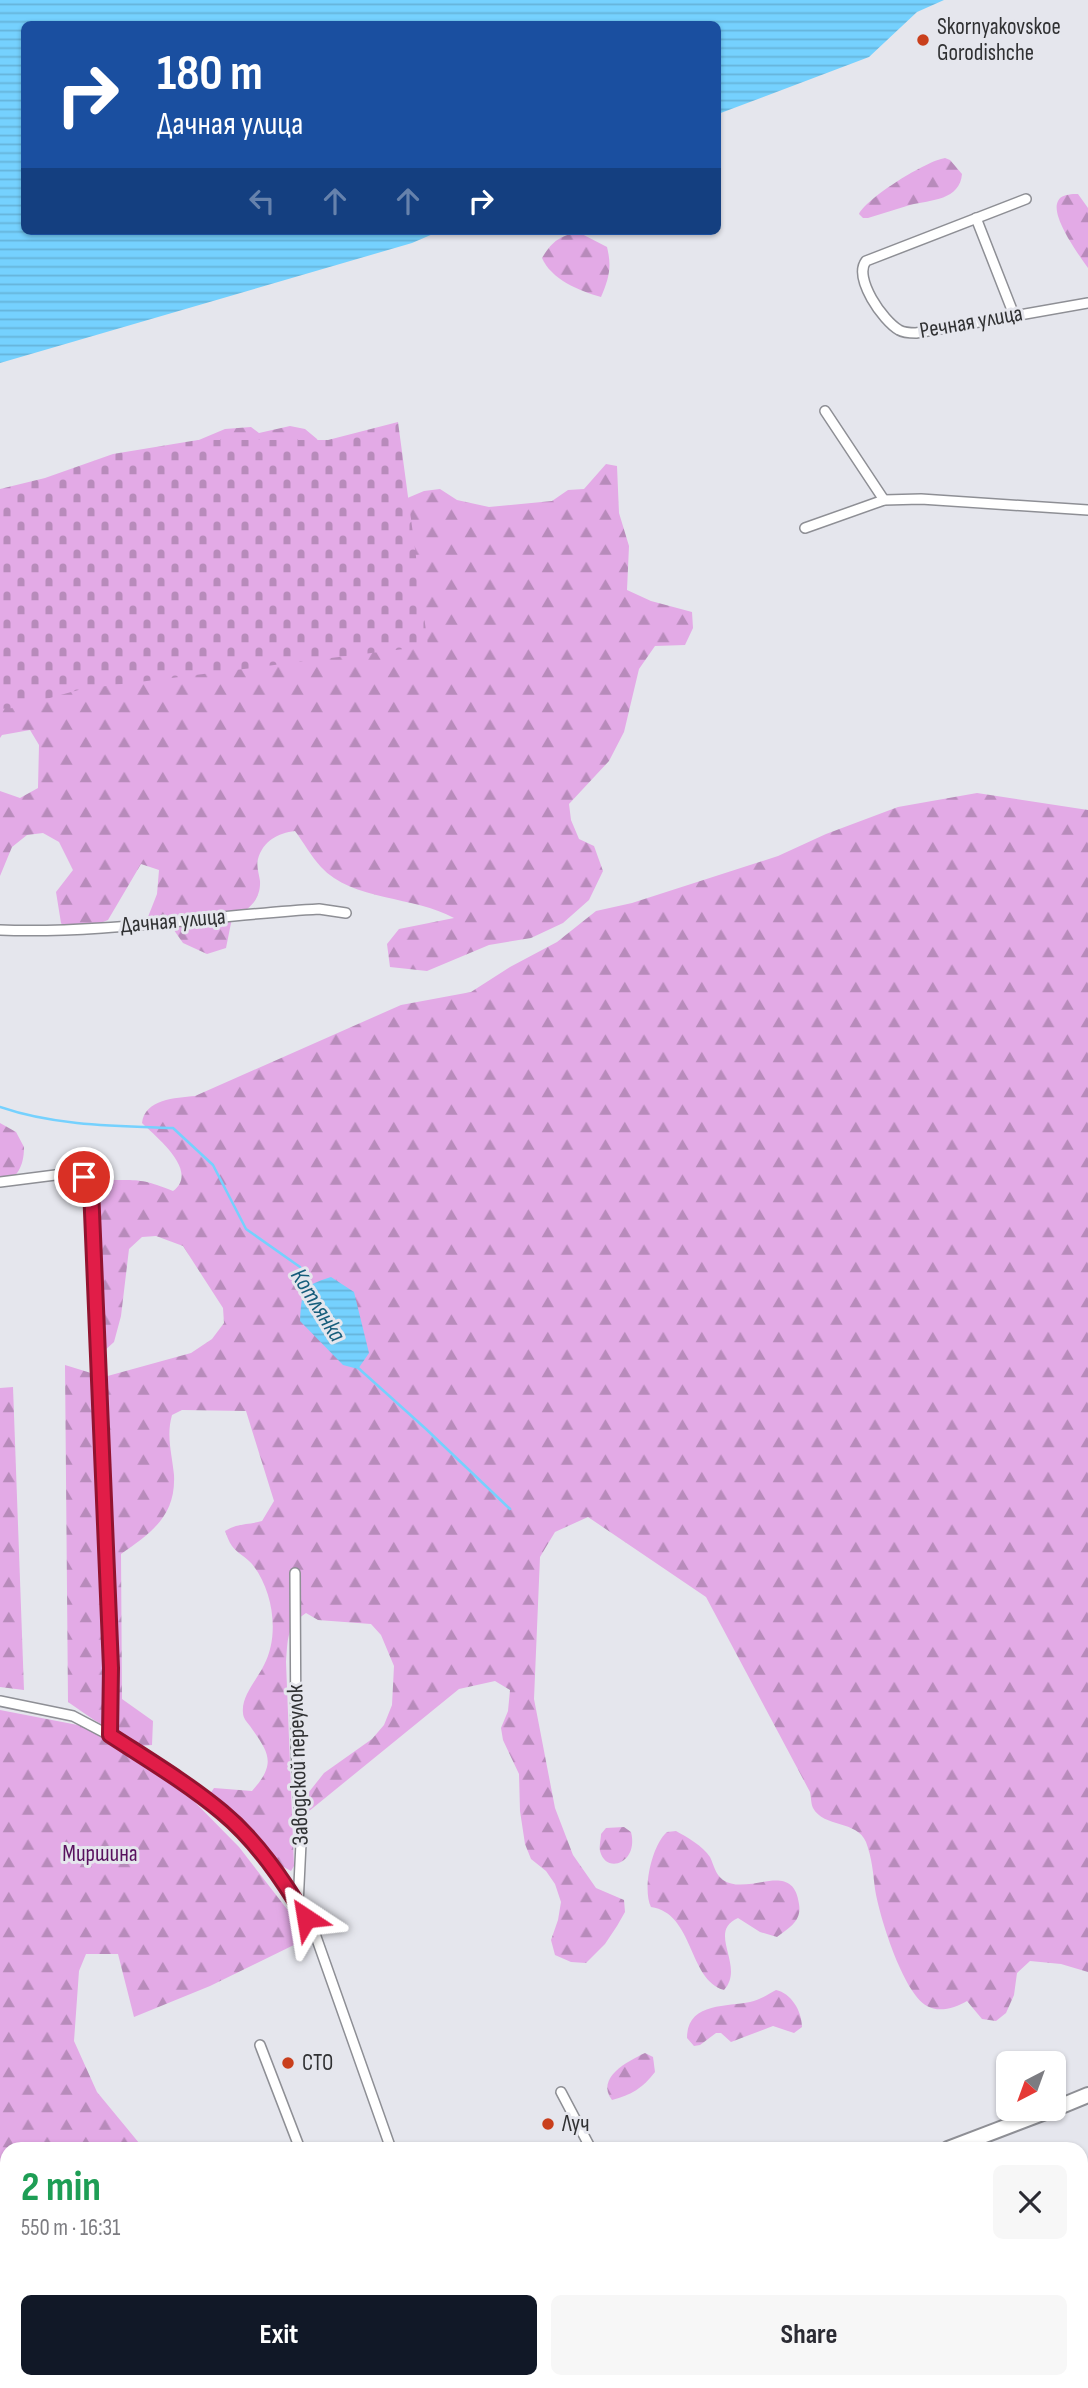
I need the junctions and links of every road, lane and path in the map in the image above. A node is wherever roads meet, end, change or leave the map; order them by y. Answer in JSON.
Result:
{"nodes":[{"id":1,"x":1026,"y":199,"type":"dead end"},
{"id":2,"x":976,"y":218,"type":"junction"},
{"id":3,"x":1088,"y":303,"type":"edge"},
{"id":4,"x":1014,"y":315,"type":"junction"},
{"id":5,"x":825,"y":411,"type":"dead end"},
{"id":6,"x":884,"y":500,"type":"junction"},
{"id":7,"x":1088,"y":510,"type":"edge"},
{"id":8,"x":805,"y":528,"type":"dead end"},
{"id":9,"x":346,"y":913,"type":"dead end"},
{"id":10,"x":0,"y":930,"type":"edge"},
{"id":11,"x":0,"y":1182,"type":"edge"},
{"id":12,"x":295,"y":1573,"type":"dead end"},
{"id":13,"x":0,"y":1701,"type":"edge"},
{"id":14,"x":110,"y":1735,"type":"junction"},
{"id":15,"x":298,"y":1905,"type":"junction"},
{"id":16,"x":260,"y":2045,"type":"dead end"},
{"id":17,"x":561,"y":2092,"type":"dead end"},
{"id":18,"x":1088,"y":2095,"type":"edge"},
{"id":19,"x":1066,"y":2104,"type":"edge"},
{"id":20,"x":1022,"y":2121,"type":"edge"},
{"id":21,"x":297,"y":2142,"type":"edge"},
{"id":22,"x":389,"y":2142,"type":"edge"},
{"id":23,"x":587,"y":2142,"type":"edge"},
{"id":24,"x":966,"y":2142,"type":"edge"}],
"edges":[{"from":1,"to":2,"type":"street","name":"Речная улица"},
{"from":2,"to":4,"type":"street"},
{"from":2,"to":4,"type":"street","name":"Речная улица"},
{"from":3,"to":4,"type":"street","name":"Речная улица"},
{"from":5,"to":6,"type":"street"},
{"from":6,"to":7,"type":"street"},
{"from":6,"to":8,"type":"street"},
{"from":9,"to":10,"type":"street","name":"Дачная улица"},
{"from":11,"to":14,"type":"street"},
{"from":12,"to":15,"type":"street","name":"Заводской переулок"},
{"from":13,"to":14,"type":"street"},
{"from":14,"to":15,"type":"street"},
{"from":15,"to":22,"type":"street"},
{"from":16,"to":21,"type":"street"},
{"from":17,"to":23,"type":"street"},
{"from":18,"to":19,"type":"highway"},
{"from":20,"to":24,"type":"highway"}]}
